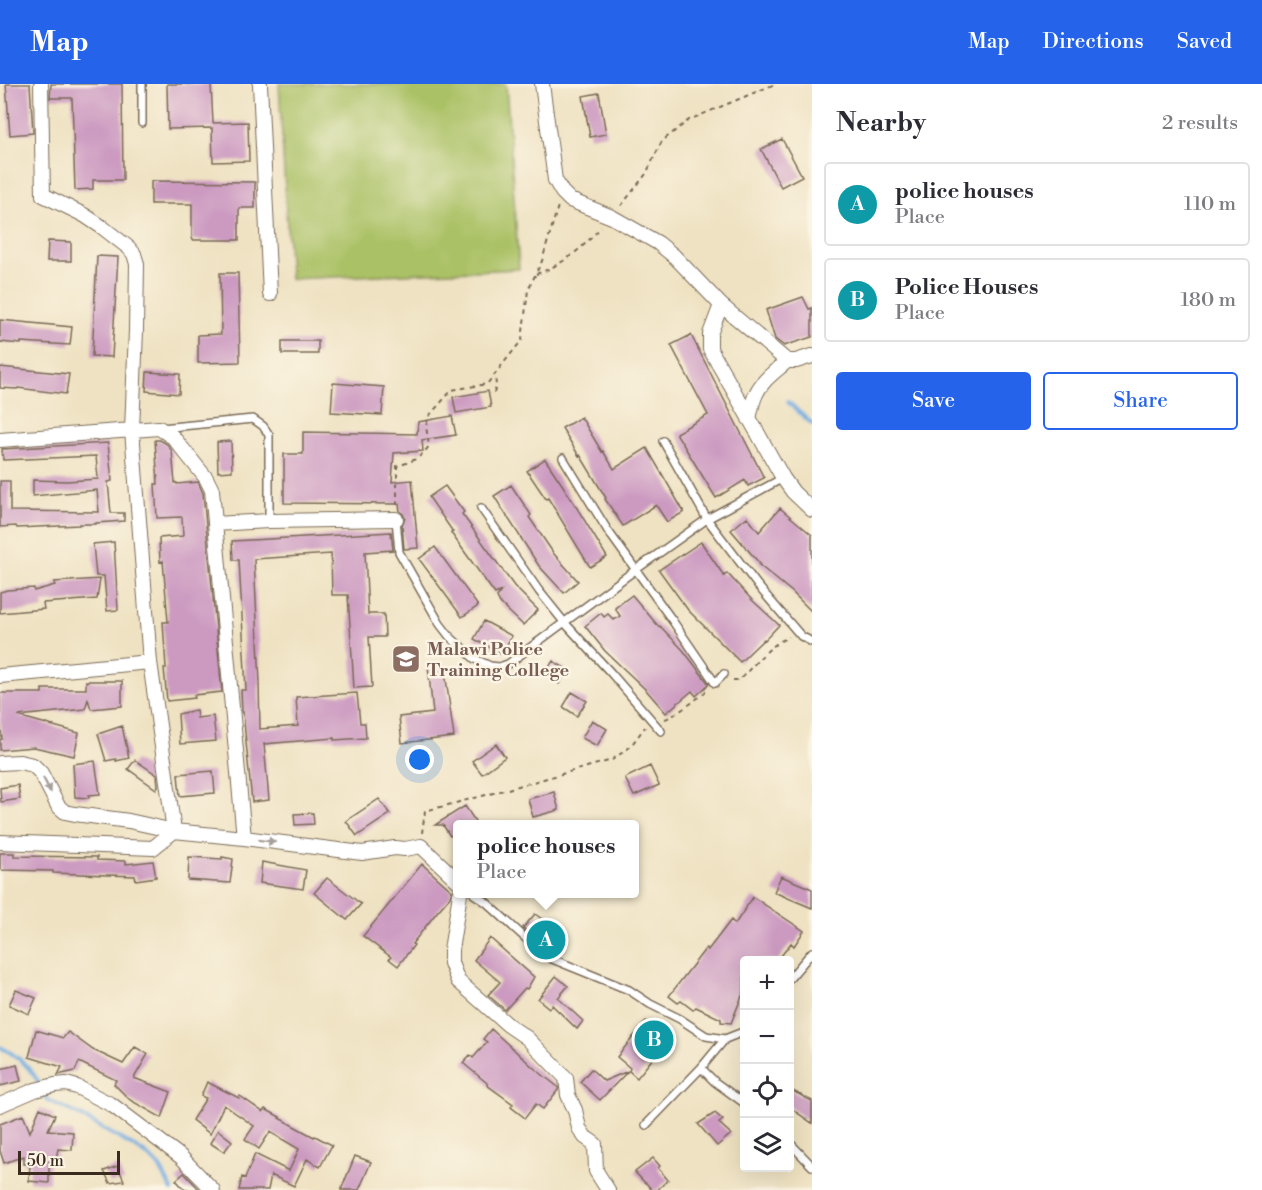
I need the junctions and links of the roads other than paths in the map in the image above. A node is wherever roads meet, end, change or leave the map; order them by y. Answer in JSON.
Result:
{"nodes":[{"id":1,"x":41,"y":84,"type":"edge"},
{"id":2,"x":142,"y":84,"type":"edge"},
{"id":3,"x":261,"y":84,"type":"edge"},
{"id":4,"x":542,"y":84,"type":"edge"},
{"id":5,"x":142,"y":123,"type":"dead end"},
{"id":6,"x":270,"y":294,"type":"dead end"},
{"id":7,"x":721,"y":305,"type":"junction"},
{"id":8,"x":812,"y":357,"type":"edge"},
{"id":9,"x":787,"y":361,"type":"junction"},
{"id":10,"x":749,"y":419,"type":"junction"},
{"id":11,"x":159,"y":428,"type":"junction"},
{"id":12,"x":132,"y":430,"type":"junction"},
{"id":13,"x":0,"y":440,"type":"edge"},
{"id":14,"x":663,"y":441,"type":"dead end"},
{"id":15,"x":562,"y":458,"type":"dead end"},
{"id":16,"x":783,"y":478,"type":"junction"},
{"id":17,"x":482,"y":508,"type":"dead end"},
{"id":18,"x":812,"y":510,"type":"edge"},
{"id":19,"x":396,"y":519,"type":"joint"},
{"id":20,"x":707,"y":519,"type":"junction"},
{"id":21,"x":269,"y":521,"type":"junction"},
{"id":22,"x":215,"y":524,"type":"junction"},
{"id":23,"x":636,"y":570,"type":"junction"},
{"id":24,"x":564,"y":622,"type":"junction"},
{"id":25,"x":812,"y":642,"type":"edge"},
{"id":26,"x":150,"y":662,"type":"junction"},
{"id":27,"x":724,"y":674,"type":"dead end"},
{"id":28,"x":0,"y":676,"type":"edge"},
{"id":29,"x":661,"y":731,"type":"dead end"},
{"id":30,"x":0,"y":763,"type":"edge"},
{"id":31,"x":174,"y":831,"type":"junction"},
{"id":32,"x":244,"y":838,"type":"junction"},
{"id":33,"x":0,"y":842,"type":"edge"},
{"id":34,"x":453,"y":875,"type":"edge"},
{"id":35,"x":459,"y":898,"type":"edge"},
{"id":36,"x":480,"y":898,"type":"edge"},
{"id":37,"x":812,"y":952,"type":"edge"},
{"id":38,"x":794,"y":972,"type":"edge"},
{"id":39,"x":740,"y":1033,"type":"edge"},
{"id":40,"x":725,"y":1040,"type":"junction"},
{"id":41,"x":701,"y":1068,"type":"junction"},
{"id":42,"x":740,"y":1100,"type":"edge"},
{"id":43,"x":0,"y":1106,"type":"edge"},
{"id":44,"x":646,"y":1125,"type":"dead end"},
{"id":45,"x":794,"y":1148,"type":"edge"},
{"id":46,"x":812,"y":1166,"type":"edge"},
{"id":47,"x":213,"y":1190,"type":"edge"},
{"id":48,"x":608,"y":1190,"type":"edge"}],
"edges":[{"from":1,"to":12,"type":"street"},
{"from":2,"to":5,"type":"lane"},
{"from":3,"to":6,"type":"street"},
{"from":4,"to":7,"type":"street"},
{"from":7,"to":9,"type":"street"},
{"from":7,"to":10,"type":"street"},
{"from":8,"to":9,"type":"street"},
{"from":9,"to":10,"type":"street"},
{"from":10,"to":16,"type":"street"},
{"from":11,"to":12,"type":"street"},
{"from":11,"to":21,"type":"lane"},
{"from":11,"to":22,"type":"street"},
{"from":12,"to":13,"type":"street"},
{"from":12,"to":26,"type":"street"},
{"from":14,"to":20,"type":"lane"},
{"from":15,"to":23,"type":"lane"},
{"from":16,"to":18,"type":"street"},
{"from":16,"to":20,"type":"lane"},
{"from":17,"to":24,"type":"lane"},
{"from":19,"to":21,"type":"street"},
{"from":19,"to":24,"type":"lane"},
{"from":20,"to":23,"type":"lane"},
{"from":20,"to":25,"type":"lane"},
{"from":21,"to":22,"type":"street"},
{"from":22,"to":32,"type":"street"},
{"from":23,"to":24,"type":"lane"},
{"from":23,"to":27,"type":"lane"},
{"from":24,"to":29,"type":"lane"},
{"from":26,"to":28,"type":"street"},
{"from":26,"to":31,"type":"street"},
{"from":30,"to":31,"type":"street","one_way":true},
{"from":31,"to":32,"type":"street"},
{"from":31,"to":33,"type":"street"},
{"from":32,"to":34,"type":"street","one_way":true},
{"from":35,"to":48,"type":"street"},
{"from":36,"to":40,"type":"lane"},
{"from":37,"to":38,"type":"lane"},
{"from":39,"to":40,"type":"lane"},
{"from":40,"to":41,"type":"lane"},
{"from":41,"to":42,"type":"lane"},
{"from":41,"to":44,"type":"lane"},
{"from":43,"to":47,"type":"street"},
{"from":45,"to":46,"type":"lane"}]}
